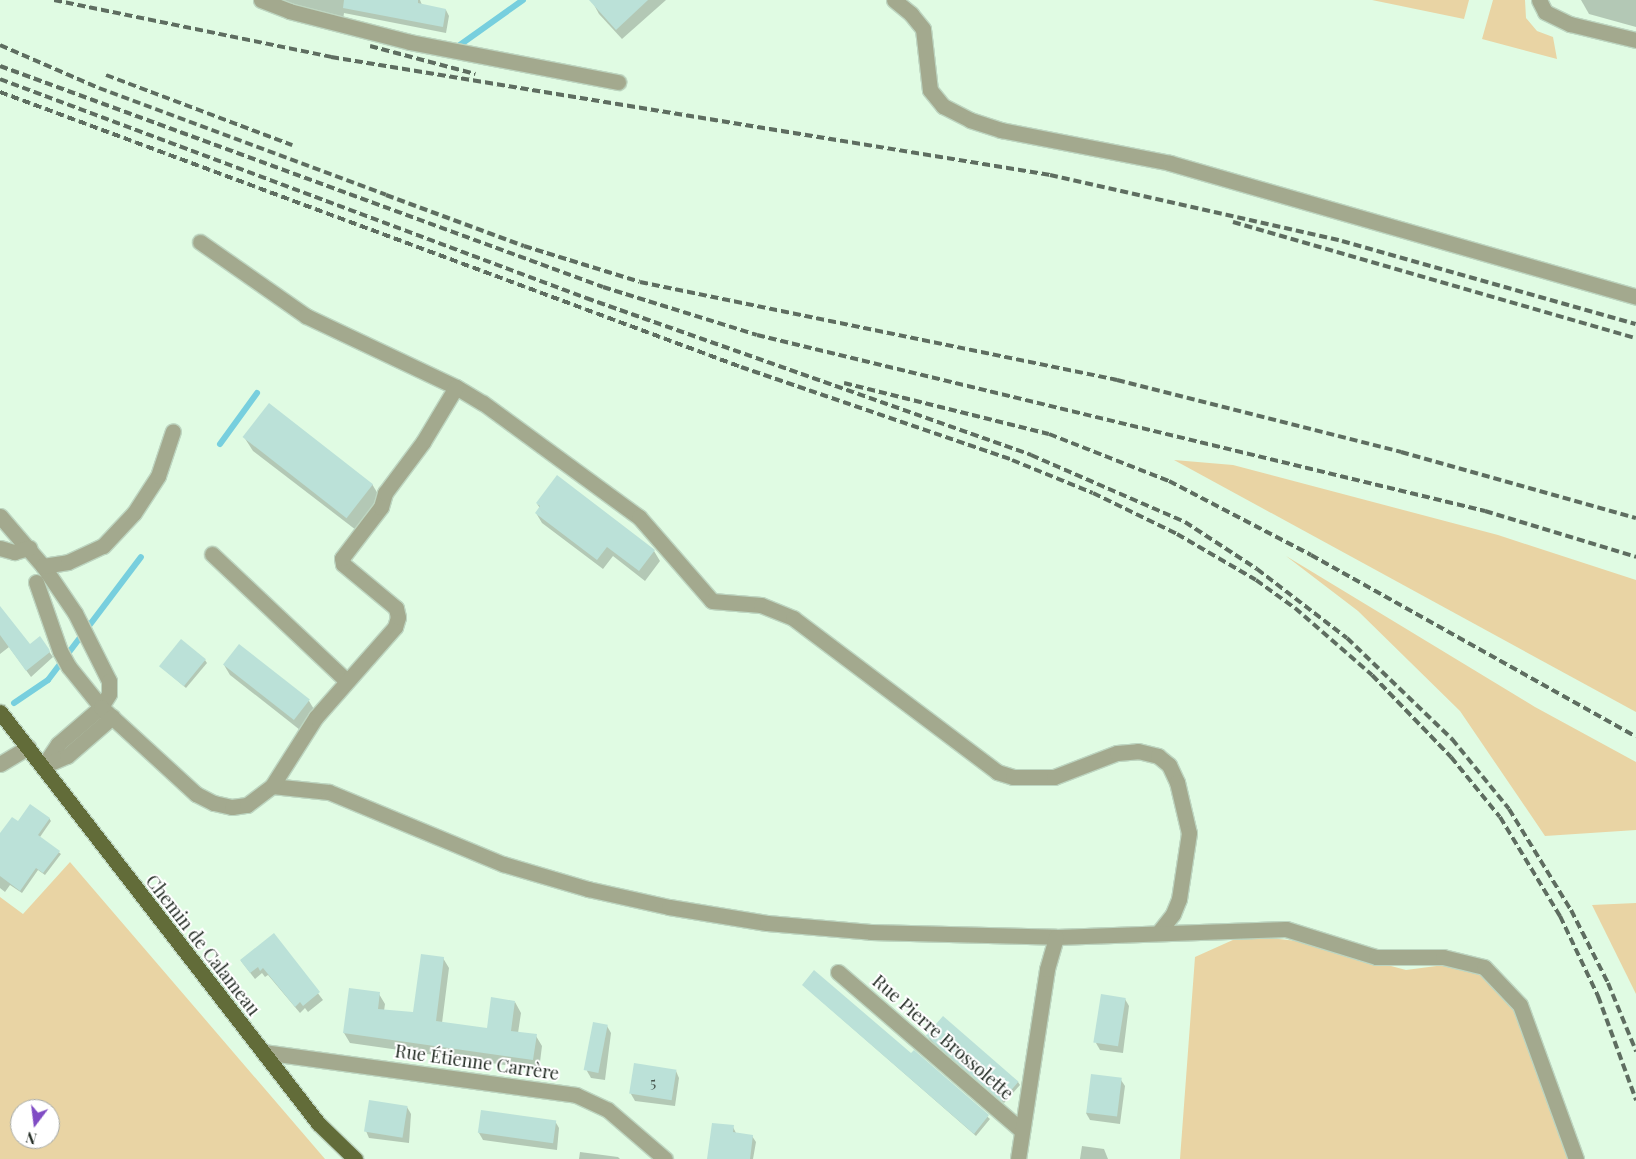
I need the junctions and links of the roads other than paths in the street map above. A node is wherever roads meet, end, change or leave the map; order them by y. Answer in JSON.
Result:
{"nodes":[{"id":1,"x":261,"y":0,"type":"edge"},
{"id":2,"x":894,"y":0,"type":"edge"},
{"id":3,"x":1539,"y":0,"type":"edge"},
{"id":4,"x":1636,"y":40,"type":"edge"},
{"id":5,"x":618,"y":82,"type":"dead end"},
{"id":6,"x":200,"y":242,"type":"dead end"},
{"id":7,"x":1636,"y":298,"type":"edge"},
{"id":8,"x":456,"y":387,"type":"junction"},
{"id":9,"x":173,"y":431,"type":"dead end"},
{"id":10,"x":0,"y":516,"type":"edge"},
{"id":11,"x":0,"y":548,"type":"edge"},
{"id":12,"x":29,"y":548,"type":"junction"},
{"id":13,"x":212,"y":554,"type":"dead end"},
{"id":14,"x":43,"y":566,"type":"junction"},
{"id":15,"x":36,"y":582,"type":"dead end"},
{"id":16,"x":347,"y":681,"type":"junction"},
{"id":17,"x":0,"y":712,"type":"edge"},
{"id":18,"x":106,"y":712,"type":"junction"},
{"id":19,"x":28,"y":747,"type":"junction"},
{"id":20,"x":0,"y":764,"type":"edge"},
{"id":21,"x":43,"y":766,"type":"junction"},
{"id":22,"x":272,"y":786,"type":"junction"},
{"id":23,"x":1159,"y":932,"type":"junction"},
{"id":24,"x":1056,"y":937,"type":"junction"},
{"id":25,"x":838,"y":972,"type":"dead end"},
{"id":26,"x":263,"y":1052,"type":"junction"},
{"id":27,"x":1022,"y":1131,"type":"junction"},
{"id":28,"x":355,"y":1159,"type":"edge"},
{"id":29,"x":665,"y":1159,"type":"edge"},
{"id":30,"x":1018,"y":1159,"type":"edge"},
{"id":31,"x":1576,"y":1159,"type":"edge"}],
"edges":[{"from":1,"to":5,"type":"street"},
{"from":2,"to":7,"type":"street"},
{"from":3,"to":4,"type":"street"},
{"from":6,"to":8,"type":"street"},
{"from":8,"to":16,"type":"street"},
{"from":8,"to":23,"type":"street"},
{"from":9,"to":14,"type":"street"},
{"from":10,"to":12,"type":"street"},
{"from":11,"to":12,"type":"street"},
{"from":12,"to":14,"type":"street"},
{"from":13,"to":16,"type":"street"},
{"from":14,"to":18,"type":"street"},
{"from":15,"to":18,"type":"street"},
{"from":16,"to":22,"type":"street"},
{"from":17,"to":19,"type":"main road","name":"Chemin de Calameau"},
{"from":18,"to":21,"type":"street"},
{"from":18,"to":22,"type":"street"},
{"from":19,"to":20,"type":"street"},
{"from":19,"to":21,"type":"main road","name":"Chemin de Calameau"},
{"from":21,"to":26,"type":"main road","name":"Chemin de Calameau"},
{"from":22,"to":24,"type":"street"},
{"from":23,"to":24,"type":"street"},
{"from":23,"to":31,"type":"street"},
{"from":24,"to":27,"type":"street","name":"Rue Pierre Brossolette"},
{"from":25,"to":27,"type":"street","name":"Rue Pierre Brossolette"},
{"from":26,"to":28,"type":"main road","name":"Chemin de Calameau"},
{"from":26,"to":29,"type":"street","name":"Rue Étienne Carrère"},
{"from":27,"to":30,"type":"street","name":"Rue Pierre Brossolette"}]}
